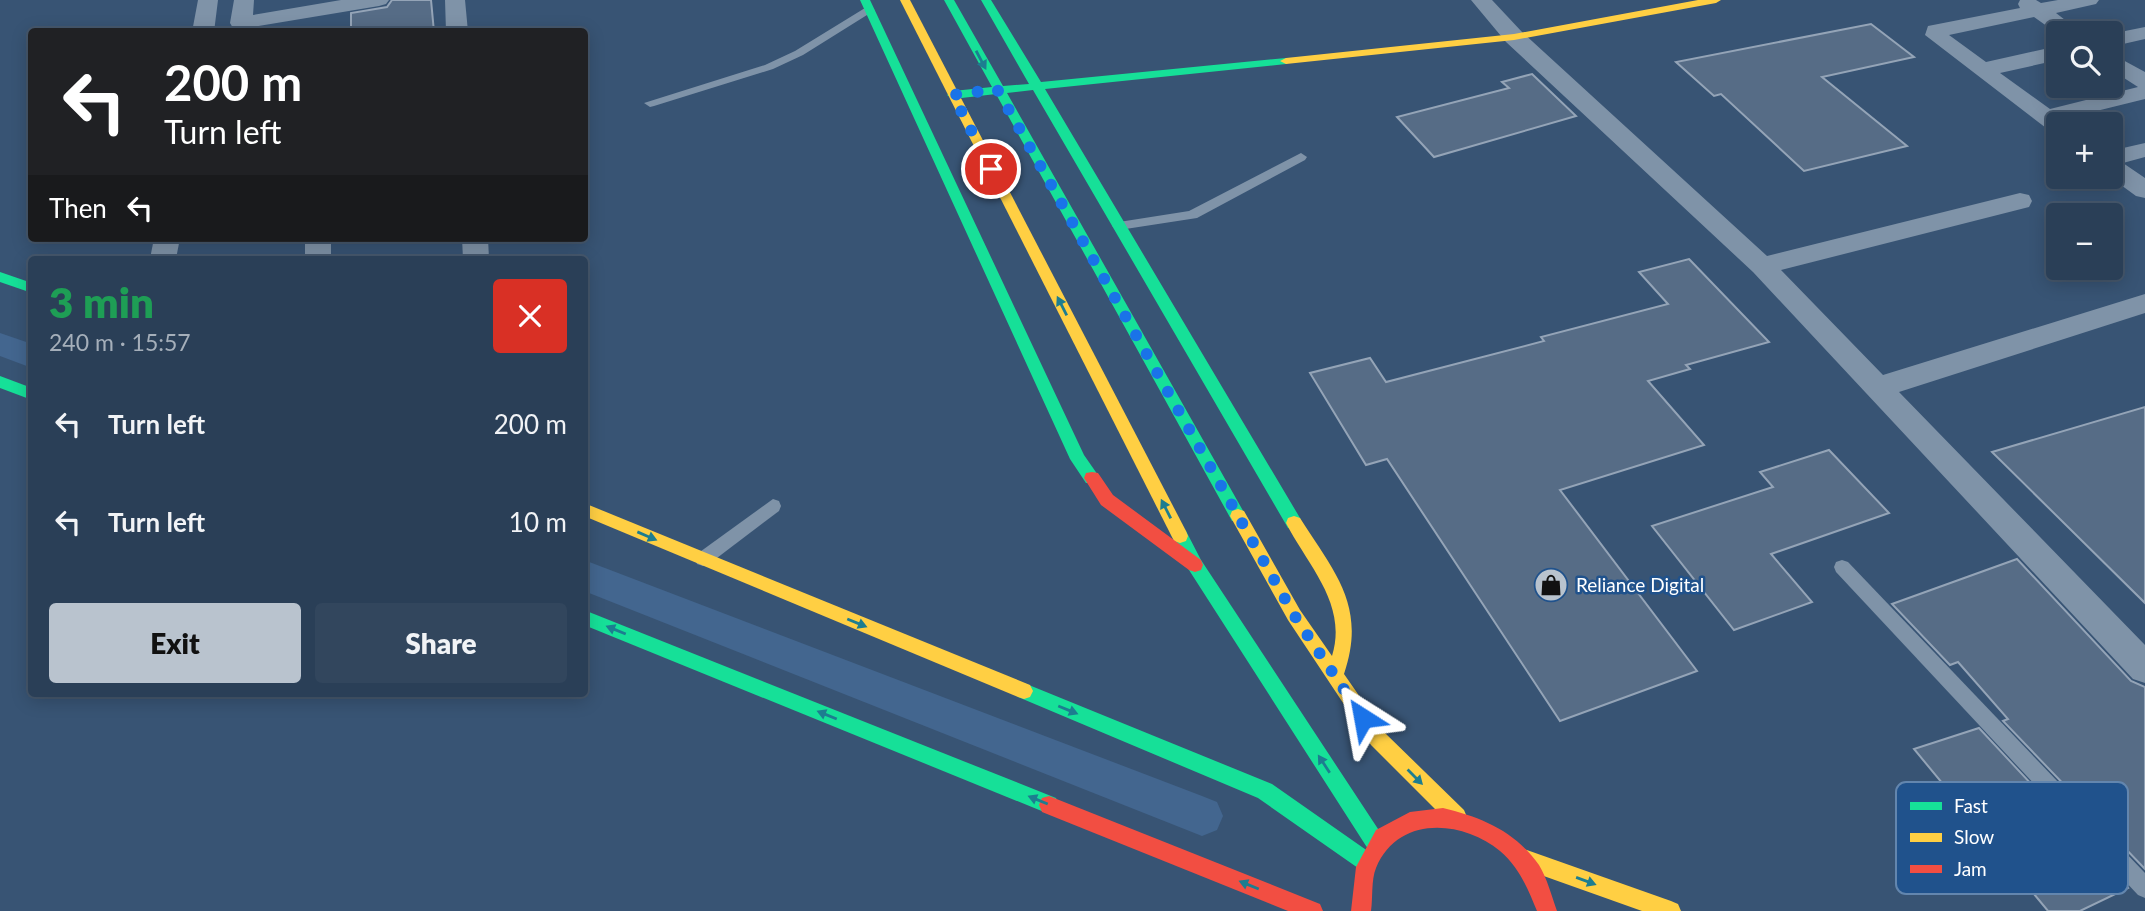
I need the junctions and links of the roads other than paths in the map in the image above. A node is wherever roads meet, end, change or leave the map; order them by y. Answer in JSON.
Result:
{"nodes":[{"id":1,"x":208,"y":0,"type":"edge"},
{"id":2,"x":244,"y":0,"type":"edge"},
{"id":3,"x":379,"y":0,"type":"edge"},
{"id":4,"x":455,"y":0,"type":"edge"},
{"id":5,"x":905,"y":0,"type":"edge"},
{"id":6,"x":948,"y":0,"type":"edge"},
{"id":7,"x":986,"y":0,"type":"edge"},
{"id":8,"x":1481,"y":0,"type":"edge"},
{"id":9,"x":1716,"y":0,"type":"edge"},
{"id":10,"x":2089,"y":0,"type":"edge"},
{"id":11,"x":867,"y":5,"type":"edge"},
{"id":12,"x":2029,"y":5,"type":"edge"},
{"id":13,"x":343,"y":6,"type":"junction"},
{"id":14,"x":2053,"y":21,"type":"edge"},
{"id":15,"x":204,"y":28,"type":"edge"},
{"id":16,"x":341,"y":28,"type":"edge"},
{"id":17,"x":457,"y":28,"type":"edge"},
{"id":18,"x":2145,"y":33,"type":"edge"},
{"id":19,"x":1514,"y":37,"type":"junction"},
{"id":20,"x":2123,"y":38,"type":"edge"},
{"id":21,"x":2046,"y":56,"type":"edge"},
{"id":22,"x":2123,"y":68,"type":"edge"},
{"id":23,"x":1982,"y":70,"type":"junction"},
{"id":24,"x":2145,"y":82,"type":"edge"},
{"id":25,"x":1037,"y":85,"type":"junction"},
{"id":26,"x":997,"y":89,"type":"junction"},
{"id":27,"x":2145,"y":92,"type":"edge"},
{"id":28,"x":953,"y":95,"type":"junction"},
{"id":29,"x":650,"y":103,"type":"dead end"},
{"id":30,"x":2083,"y":112,"type":"edge"},
{"id":31,"x":2046,"y":118,"type":"edge"},
{"id":32,"x":2145,"y":150,"type":"edge"},
{"id":33,"x":2123,"y":156,"type":"edge"},
{"id":34,"x":1301,"y":157,"type":"dead end"},
{"id":35,"x":2123,"y":174,"type":"edge"},
{"id":36,"x":2145,"y":190,"type":"edge"},
{"id":37,"x":2020,"y":201,"type":"dead end"},
{"id":38,"x":1119,"y":226,"type":"junction"},
{"id":39,"x":1762,"y":265,"type":"junction"},
{"id":40,"x":0,"y":277,"type":"edge"},
{"id":41,"x":28,"y":287,"type":"edge"},
{"id":42,"x":2145,"y":303,"type":"edge"},
{"id":43,"x":0,"y":382,"type":"edge"},
{"id":44,"x":1877,"y":388,"type":"junction"},
{"id":45,"x":28,"y":392,"type":"edge"},
{"id":46,"x":773,"y":506,"type":"dead end"},
{"id":47,"x":588,"y":511,"type":"edge"},
{"id":48,"x":702,"y":560,"type":"junction"},
{"id":49,"x":1195,"y":565,"type":"junction"},
{"id":50,"x":1843,"y":567,"type":"dead end"},
{"id":51,"x":588,"y":619,"type":"edge"},
{"id":52,"x":2145,"y":668,"type":"edge"},
{"id":53,"x":1335,"y":675,"type":"junction"},
{"id":54,"x":2045,"y":782,"type":"edge"},
{"id":55,"x":1457,"y":817,"type":"junction"},
{"id":56,"x":1376,"y":842,"type":"junction"},
{"id":57,"x":1521,"y":858,"type":"junction"},
{"id":58,"x":1365,"y":861,"type":"junction"},
{"id":59,"x":2128,"y":870,"type":"edge"},
{"id":60,"x":2145,"y":888,"type":"edge"},
{"id":61,"x":1313,"y":911,"type":"edge"},
{"id":62,"x":1361,"y":911,"type":"edge"},
{"id":63,"x":1547,"y":911,"type":"edge"},
{"id":64,"x":1671,"y":911,"type":"edge"}],
"edges":[{"from":1,"to":15,"type":"street"},
{"from":2,"to":13,"type":"street"},
{"from":3,"to":13,"type":"street"},
{"from":4,"to":17,"type":"street"},
{"from":5,"to":28,"type":"street"},
{"from":6,"to":26,"type":"street","one_way":true},
{"from":7,"to":25,"type":"street"},
{"from":8,"to":19,"type":"street"},
{"from":9,"to":19,"type":"street"},
{"from":10,"to":12,"type":"street"},
{"from":11,"to":29,"type":"lane"},
{"from":11,"to":49,"type":"street"},
{"from":12,"to":14,"type":"street"},
{"from":12,"to":23,"type":"street"},
{"from":13,"to":16,"type":"street"},
{"from":18,"to":20,"type":"street"},
{"from":19,"to":25,"type":"street"},
{"from":19,"to":39,"type":"street"},
{"from":21,"to":23,"type":"street"},
{"from":22,"to":24,"type":"street"},
{"from":23,"to":31,"type":"street"},
{"from":25,"to":26,"type":"street"},
{"from":25,"to":38,"type":"street"},
{"from":26,"to":28,"type":"street"},
{"from":26,"to":53,"type":"street"},
{"from":27,"to":30,"type":"street"},
{"from":49,"to":28,"type":"street","one_way":true},
{"from":32,"to":33,"type":"street"},
{"from":34,"to":38,"type":"lane"},
{"from":35,"to":36,"type":"street"},
{"from":37,"to":39,"type":"street"},
{"from":38,"to":53,"type":"street"},
{"from":39,"to":44,"type":"street"},
{"from":40,"to":41,"type":"street"},
{"from":42,"to":44,"type":"street"},
{"from":43,"to":45,"type":"street"},
{"from":44,"to":52,"type":"street"},
{"from":46,"to":48,"type":"lane"},
{"from":47,"to":48,"type":"street","one_way":true},
{"from":48,"to":58,"type":"street","one_way":true},
{"from":56,"to":49,"type":"street","one_way":true},
{"from":50,"to":54,"type":"lane"},
{"from":61,"to":51,"type":"street","one_way":true},
{"from":53,"to":55,"type":"street","one_way":true},
{"from":55,"to":56,"type":"street"},
{"from":55,"to":57,"type":"street"},
{"from":56,"to":58,"type":"street"},
{"from":57,"to":63,"type":"street"},
{"from":57,"to":64,"type":"street","one_way":true},
{"from":58,"to":62,"type":"street"},
{"from":59,"to":60,"type":"lane"}]}
